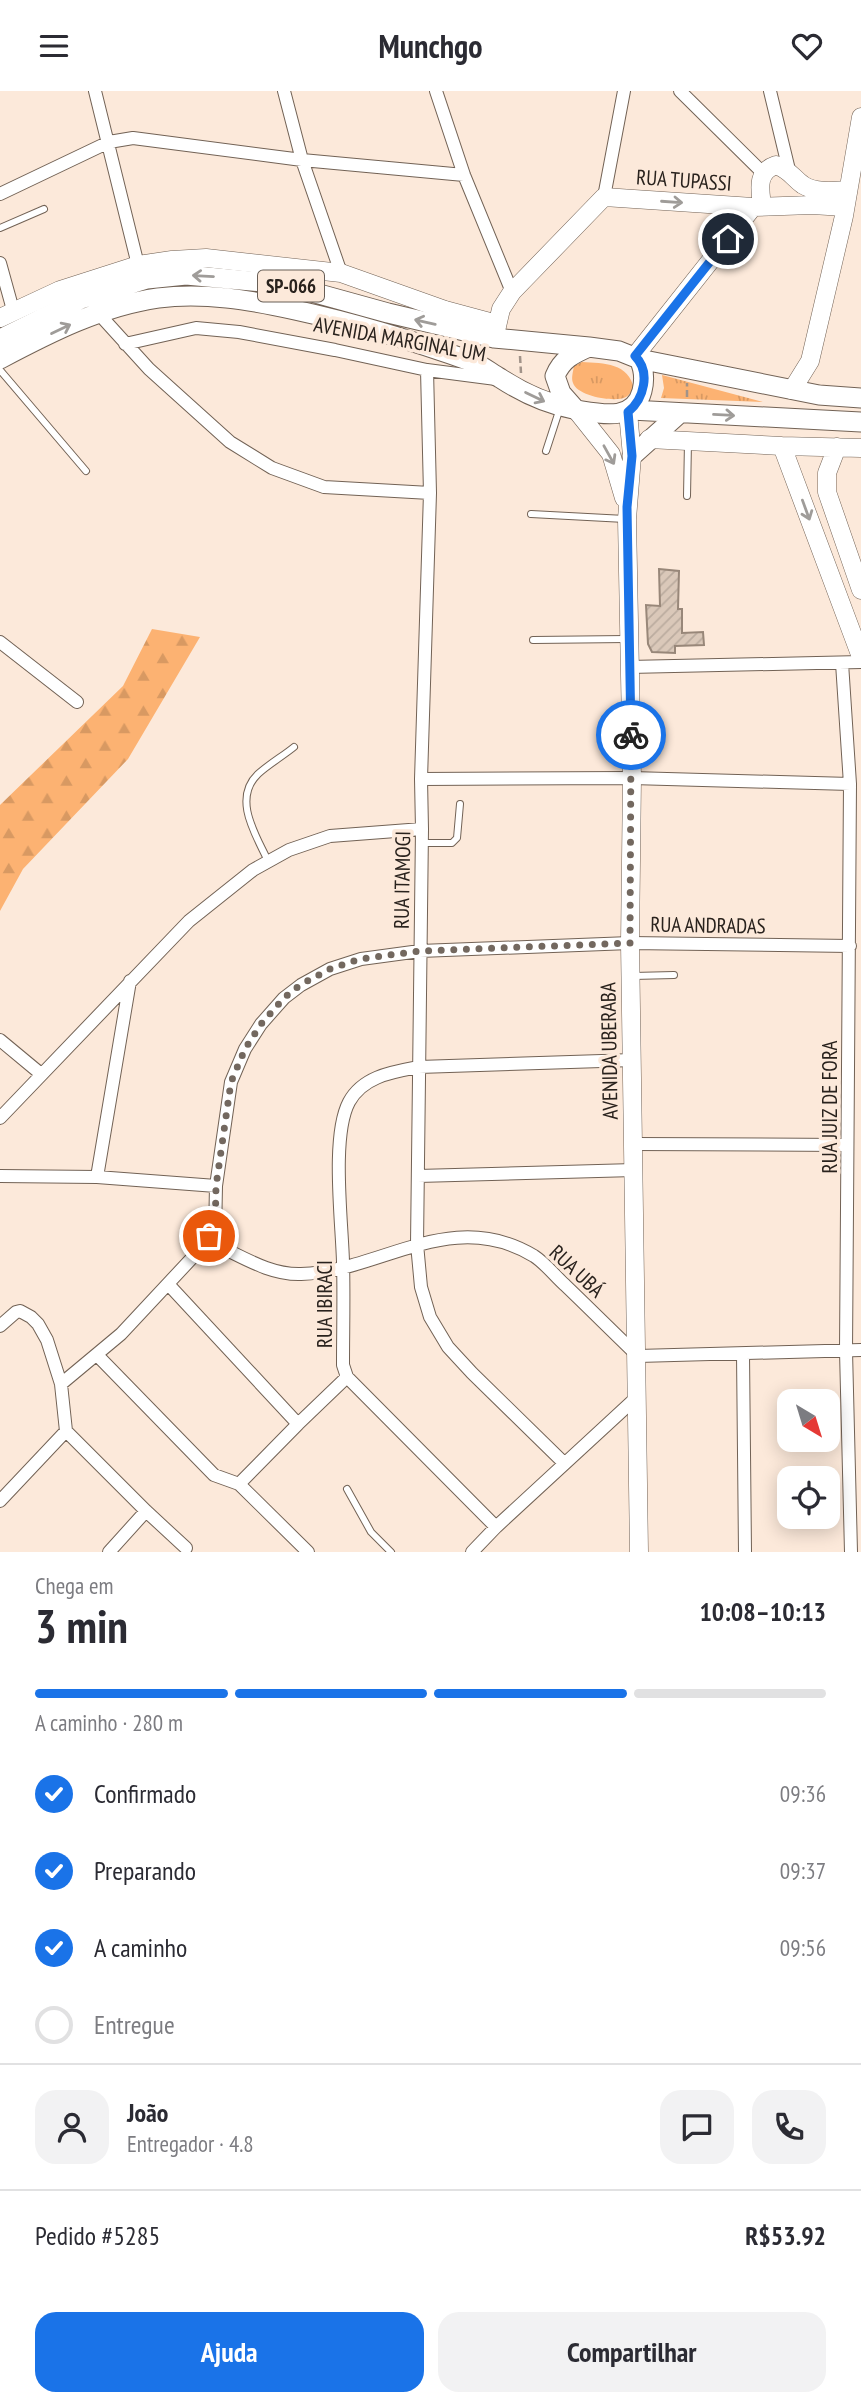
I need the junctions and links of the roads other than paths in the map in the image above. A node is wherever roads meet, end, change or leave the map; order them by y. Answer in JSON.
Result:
{"nodes":[{"id":1,"x":95,"y":91,"type":"edge"},
{"id":2,"x":284,"y":91,"type":"edge"},
{"id":3,"x":436,"y":91,"type":"edge"},
{"id":4,"x":624,"y":91,"type":"edge"},
{"id":5,"x":680,"y":91,"type":"edge"},
{"id":6,"x":770,"y":91,"type":"edge"},
{"id":7,"x":861,"y":117,"type":"edge"},
{"id":8,"x":109,"y":142,"type":"junction"},
{"id":9,"x":302,"y":160,"type":"junction"},
{"id":10,"x":789,"y":170,"type":"junction"},
{"id":11,"x":763,"y":173,"type":"junction"},
{"id":12,"x":464,"y":175,"type":"junction"},
{"id":13,"x":807,"y":187,"type":"junction"},
{"id":14,"x":0,"y":194,"type":"edge"},
{"id":15,"x":604,"y":197,"type":"junction"},
{"id":16,"x":845,"y":204,"type":"junction"},
{"id":17,"x":801,"y":206,"type":"junction"},
{"id":18,"x":758,"y":207,"type":"junction"},
{"id":19,"x":44,"y":209,"type":"dead end"},
{"id":20,"x":0,"y":229,"type":"edge"},
{"id":21,"x":0,"y":263,"type":"edge"},
{"id":22,"x":138,"y":265,"type":"junction"},
{"id":23,"x":341,"y":273,"type":"junction"},
{"id":24,"x":512,"y":292,"type":"junction"},
{"id":25,"x":7,"y":314,"type":"edge"},
{"id":26,"x":99,"y":314,"type":"junction"},
{"id":27,"x":496,"y":331,"type":"junction"},
{"id":28,"x":0,"y":339,"type":"edge"},
{"id":29,"x":125,"y":344,"type":"junction"},
{"id":30,"x":589,"y":347,"type":"junction"},
{"id":31,"x":637,"y":357,"type":"junction"},
{"id":32,"x":0,"y":359,"type":"edge"},
{"id":33,"x":810,"y":361,"type":"junction"},
{"id":34,"x":0,"y":370,"type":"edge"},
{"id":35,"x":427,"y":370,"type":"junction"},
{"id":36,"x":502,"y":380,"type":"junction"},
{"id":37,"x":792,"y":390,"type":"junction"},
{"id":38,"x":819,"y":395,"type":"junction"},
{"id":39,"x":861,"y":398,"type":"edge"},
{"id":40,"x":570,"y":408,"type":"junction"},
{"id":41,"x":630,"y":411,"type":"junction"},
{"id":42,"x":683,"y":413,"type":"junction"},
{"id":43,"x":861,"y":422,"type":"edge"},
{"id":44,"x":649,"y":439,"type":"junction"},
{"id":45,"x":688,"y":440,"type":"junction"},
{"id":46,"x":782,"y":446,"type":"junction"},
{"id":47,"x":837,"y":447,"type":"junction"},
{"id":48,"x":861,"y":447,"type":"edge"},
{"id":49,"x":546,"y":451,"type":"dead end"},
{"id":50,"x":632,"y":456,"type":"junction"},
{"id":51,"x":86,"y":471,"type":"dead end"},
{"id":52,"x":430,"y":493,"type":"junction"},
{"id":53,"x":687,"y":496,"type":"dead end"},
{"id":54,"x":627,"y":513,"type":"junction"},
{"id":55,"x":531,"y":514,"type":"dead end"},
{"id":56,"x":853,"y":545,"type":"edge"},
{"id":57,"x":861,"y":590,"type":"edge"},
{"id":58,"x":629,"y":639,"type":"junction"},
{"id":59,"x":533,"y":640,"type":"dead end"},
{"id":60,"x":0,"y":642,"type":"edge"},
{"id":61,"x":861,"y":660,"type":"edge"},
{"id":62,"x":842,"y":663,"type":"junction"},
{"id":63,"x":629,"y":667,"type":"junction"},
{"id":64,"x":77,"y":702,"type":"dead end"},
{"id":65,"x":294,"y":747,"type":"dead end"},
{"id":66,"x":632,"y":778,"type":"junction"},
{"id":67,"x":421,"y":779,"type":"junction"},
{"id":68,"x":850,"y":784,"type":"junction"},
{"id":69,"x":460,"y":804,"type":"dead end"},
{"id":70,"x":422,"y":836,"type":"junction"},
{"id":71,"x":268,"y":861,"type":"junction"},
{"id":72,"x":630,"y":943,"type":"junction"},
{"id":73,"x":850,"y":946,"type":"junction"},
{"id":74,"x":420,"y":951,"type":"junction"},
{"id":75,"x":674,"y":975,"type":"dead end"},
{"id":76,"x":631,"y":976,"type":"junction"},
{"id":77,"x":130,"y":980,"type":"junction"},
{"id":78,"x":0,"y":1040,"type":"edge"},
{"id":79,"x":633,"y":1060,"type":"junction"},
{"id":80,"x":419,"y":1067,"type":"junction"},
{"id":81,"x":41,"y":1074,"type":"junction"},
{"id":82,"x":0,"y":1118,"type":"edge"},
{"id":83,"x":634,"y":1144,"type":"junction"},
{"id":84,"x":847,"y":1145,"type":"junction"},
{"id":85,"x":855,"y":1168,"type":"edge"},
{"id":86,"x":634,"y":1170,"type":"junction"},
{"id":87,"x":0,"y":1176,"type":"edge"},
{"id":88,"x":97,"y":1177,"type":"junction"},
{"id":89,"x":418,"y":1177,"type":"junction"},
{"id":90,"x":216,"y":1186,"type":"junction"},
{"id":91,"x":214,"y":1242,"type":"junction"},
{"id":92,"x":417,"y":1244,"type":"junction"},
{"id":93,"x":343,"y":1267,"type":"junction"},
{"id":94,"x":168,"y":1284,"type":"junction"},
{"id":95,"x":0,"y":1326,"type":"edge"},
{"id":96,"x":861,"y":1350,"type":"edge"},
{"id":97,"x":846,"y":1351,"type":"junction"},
{"id":98,"x":743,"y":1354,"type":"junction"},
{"id":99,"x":97,"y":1355,"type":"junction"},
{"id":100,"x":638,"y":1356,"type":"junction"},
{"id":101,"x":348,"y":1377,"type":"junction"},
{"id":102,"x":61,"y":1384,"type":"junction"},
{"id":103,"x":637,"y":1397,"type":"junction"},
{"id":104,"x":298,"y":1424,"type":"junction"},
{"id":105,"x":66,"y":1431,"type":"junction"},
{"id":106,"x":564,"y":1463,"type":"junction"},
{"id":107,"x":239,"y":1484,"type":"junction"},
{"id":108,"x":347,"y":1489,"type":"dead end"},
{"id":109,"x":0,"y":1501,"type":"edge"},
{"id":110,"x":146,"y":1511,"type":"junction"},
{"id":111,"x":496,"y":1527,"type":"junction"},
{"id":112,"x":186,"y":1548,"type":"dead end"},
{"id":113,"x":109,"y":1552,"type":"edge"},
{"id":114,"x":308,"y":1552,"type":"edge"},
{"id":115,"x":391,"y":1552,"type":"edge"},
{"id":116,"x":472,"y":1552,"type":"edge"},
{"id":117,"x":639,"y":1552,"type":"edge"},
{"id":118,"x":745,"y":1552,"type":"edge"},
{"id":119,"x":851,"y":1552,"type":"edge"}],
"edges":[{"from":1,"to":8,"type":"street"},
{"from":2,"to":9,"type":"street"},
{"from":3,"to":12,"type":"street"},
{"from":4,"to":15,"type":"street"},
{"from":5,"to":11,"type":"street"},
{"from":6,"to":10,"type":"street"},
{"from":7,"to":16,"type":"street"},
{"from":8,"to":9,"type":"street"},
{"from":8,"to":14,"type":"street"},
{"from":8,"to":22,"type":"street"},
{"from":9,"to":12,"type":"street"},
{"from":9,"to":23,"type":"street"},
{"from":10,"to":11,"type":"street","name":"RUA TUPASSI"},
{"from":10,"to":13,"type":"street"},
{"from":11,"to":18,"type":"street","name":"RUA TUPASSI"},
{"from":12,"to":24,"type":"street"},
{"from":13,"to":16,"type":"street"},
{"from":13,"to":17,"type":"street"},
{"from":15,"to":18,"type":"street","name":"RUA TUPASSI","one_way":true},
{"from":15,"to":24,"type":"street"},
{"from":16,"to":17,"type":"street","name":"RUA TUPASSI"},
{"from":16,"to":33,"type":"street"},
{"from":17,"to":18,"type":"street","name":"RUA TUPASSI"},
{"from":18,"to":31,"type":"street"},
{"from":19,"to":20,"type":"lane"},
{"from":21,"to":25,"type":"street"},
{"from":22,"to":23,"type":"street"},
{"from":22,"to":25,"type":"street"},
{"from":23,"to":27,"type":"street"},
{"from":24,"to":27,"type":"street"},
{"from":26,"to":29,"type":"street"},
{"from":32,"to":26,"type":"main road","number":"SP-066","one_way":true},
{"from":26,"to":36,"type":"main road","number":"SP-066"},
{"from":27,"to":28,"type":"main road","number":"SP-066","one_way":true},
{"from":27,"to":30,"type":"main road","number":"SP-066"},
{"from":29,"to":35,"type":"street","name":"AVENIDA MARGINAL UM"},
{"from":29,"to":52,"type":"street"},
{"from":30,"to":31,"type":"main road","number":"SP-066"},
{"from":30,"to":40,"type":"main road"},
{"from":31,"to":37,"type":"main road","number":"SP-066"},
{"from":31,"to":41,"type":"main road"},
{"from":33,"to":37,"type":"street"},
{"from":33,"to":38,"type":"street"},
{"from":34,"to":51,"type":"lane"},
{"from":35,"to":36,"type":"street","name":"AVENIDA MARGINAL UM"},
{"from":35,"to":52,"type":"street","name":"RUA ITAMOGI"},
{"from":36,"to":40,"type":"main road","number":"SP-066","one_way":true},
{"from":37,"to":38,"type":"main road","number":"SP-066"},
{"from":38,"to":39,"type":"main road","number":"SP-066"},
{"from":40,"to":41,"type":"main road","number":"SP-066"},
{"from":40,"to":49,"type":"lane"},
{"from":40,"to":54,"type":"street","name":"AVENIDA UBERABA","one_way":true},
{"from":41,"to":42,"type":"main road","number":"SP-066"},
{"from":41,"to":50,"type":"street","name":"AVENIDA UBERABA"},
{"from":42,"to":43,"type":"main road","number":"SP-066","one_way":true},
{"from":42,"to":44,"type":"main road"},
{"from":44,"to":45,"type":"street"},
{"from":44,"to":50,"type":"main road"},
{"from":45,"to":46,"type":"street"},
{"from":45,"to":53,"type":"lane"},
{"from":46,"to":47,"type":"street"},
{"from":46,"to":61,"type":"street","one_way":true},
{"from":47,"to":48,"type":"street"},
{"from":47,"to":56,"type":"street"},
{"from":50,"to":54,"type":"street","name":"AVENIDA UBERABA"},
{"from":52,"to":67,"type":"street","name":"RUA ITAMOGI"},
{"from":54,"to":55,"type":"lane"},
{"from":54,"to":58,"type":"street","name":"AVENIDA UBERABA"},
{"from":56,"to":57,"type":"street"},
{"from":58,"to":59,"type":"lane"},
{"from":58,"to":63,"type":"street","name":"AVENIDA UBERABA"},
{"from":60,"to":64,"type":"street"},
{"from":61,"to":62,"type":"street"},
{"from":62,"to":63,"type":"street"},
{"from":62,"to":68,"type":"street","name":"RUA JUIZ DE FORA"},
{"from":63,"to":66,"type":"street","name":"AVENIDA UBERABA"},
{"from":65,"to":71,"type":"lane"},
{"from":66,"to":67,"type":"street"},
{"from":66,"to":68,"type":"street"},
{"from":66,"to":72,"type":"street","name":"AVENIDA UBERABA"},
{"from":67,"to":70,"type":"street","name":"RUA ITAMOGI"},
{"from":68,"to":73,"type":"street","name":"RUA JUIZ DE FORA"},
{"from":69,"to":70,"type":"lane"},
{"from":70,"to":71,"type":"street"},
{"from":70,"to":74,"type":"street","name":"RUA ITAMOGI"},
{"from":71,"to":77,"type":"street"},
{"from":72,"to":73,"type":"street","name":"RUA ANDRADAS"},
{"from":72,"to":74,"type":"street","name":"RUA ANDRADAS"},
{"from":72,"to":76,"type":"street","name":"AVENIDA UBERABA"},
{"from":73,"to":84,"type":"street","name":"RUA JUIZ DE FORA"},
{"from":74,"to":80,"type":"street","name":"RUA ITAMOGI"},
{"from":74,"to":90,"type":"street","name":"RUA ANDRADAS"},
{"from":75,"to":76,"type":"lane"},
{"from":76,"to":79,"type":"street","name":"AVENIDA UBERABA"},
{"from":77,"to":81,"type":"street"},
{"from":77,"to":88,"type":"street"},
{"from":78,"to":81,"type":"street"},
{"from":79,"to":80,"type":"street","name":"RUA IBIRACI"},
{"from":79,"to":83,"type":"street","name":"AVENIDA UBERABA"},
{"from":80,"to":89,"type":"street","name":"RUA ITAMOGI"},
{"from":80,"to":93,"type":"street","name":"RUA IBIRACI"},
{"from":81,"to":82,"type":"street"},
{"from":83,"to":84,"type":"street"},
{"from":83,"to":86,"type":"street","name":"AVENIDA UBERABA"},
{"from":84,"to":85,"type":"street","name":"RUA JUIZ DE FORA"},
{"from":85,"to":97,"type":"street","name":"RUA JUIZ DE FORA"},
{"from":86,"to":89,"type":"street"},
{"from":86,"to":100,"type":"street","name":"AVENIDA UBERABA"},
{"from":87,"to":88,"type":"street"},
{"from":88,"to":90,"type":"street"},
{"from":89,"to":92,"type":"street","name":"RUA ITAMOGI"},
{"from":90,"to":91,"type":"street","name":"RUA ANDRADAS"},
{"from":91,"to":93,"type":"street","name":"RUA UBÁ"},
{"from":91,"to":94,"type":"street"},
{"from":92,"to":93,"type":"street","name":"RUA UBÁ"},
{"from":92,"to":100,"type":"street","name":"RUA UBÁ"},
{"from":92,"to":106,"type":"street","name":"RUA ITAMOGI"},
{"from":93,"to":101,"type":"street","name":"RUA IBIRACI"},
{"from":94,"to":99,"type":"street"},
{"from":94,"to":104,"type":"street"},
{"from":95,"to":102,"type":"street"},
{"from":96,"to":97,"type":"street"},
{"from":97,"to":98,"type":"street"},
{"from":97,"to":119,"type":"street","name":"RUA JUIZ DE FORA"},
{"from":98,"to":100,"type":"street"},
{"from":98,"to":118,"type":"street"},
{"from":99,"to":102,"type":"street"},
{"from":99,"to":107,"type":"street"},
{"from":100,"to":103,"type":"street","name":"AVENIDA UBERABA"},
{"from":101,"to":104,"type":"street"},
{"from":101,"to":111,"type":"street","name":"RUA IBIRACI"},
{"from":102,"to":105,"type":"street"},
{"from":103,"to":106,"type":"street"},
{"from":103,"to":117,"type":"street","name":"AVENIDA UBERABA"},
{"from":104,"to":107,"type":"street"},
{"from":105,"to":109,"type":"street"},
{"from":105,"to":110,"type":"street"},
{"from":106,"to":111,"type":"street"},
{"from":107,"to":114,"type":"street"},
{"from":108,"to":115,"type":"lane"},
{"from":110,"to":112,"type":"street"},
{"from":110,"to":113,"type":"street"},
{"from":111,"to":116,"type":"street"}]}
